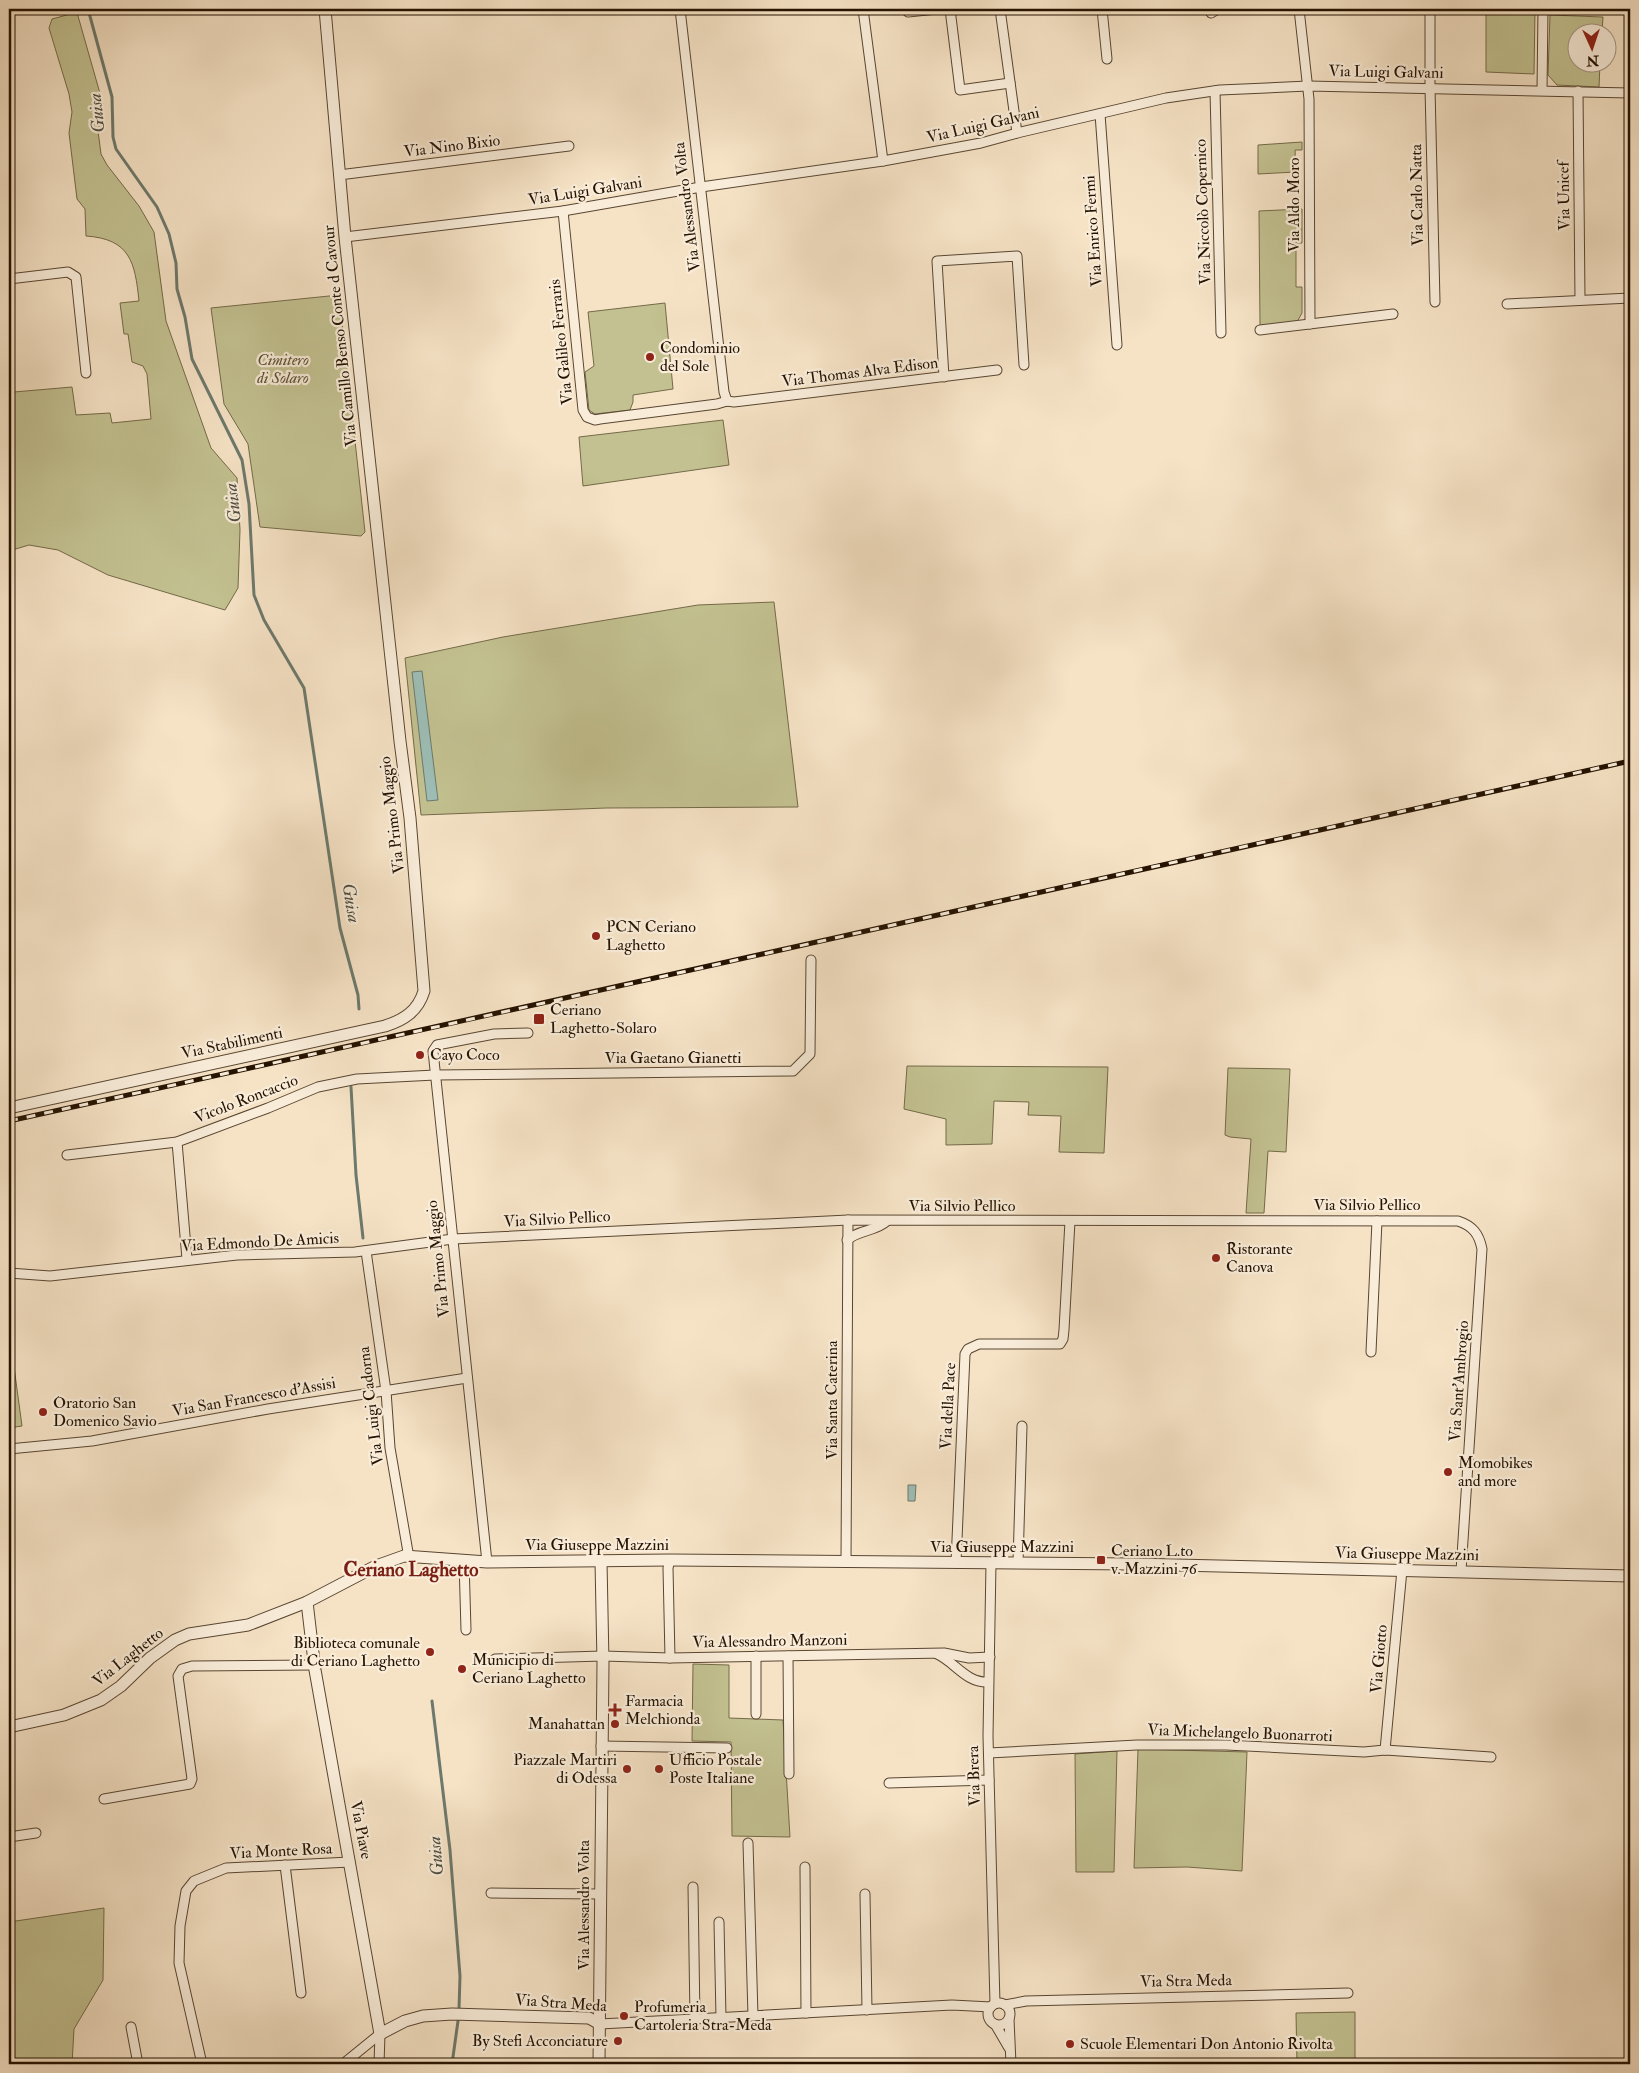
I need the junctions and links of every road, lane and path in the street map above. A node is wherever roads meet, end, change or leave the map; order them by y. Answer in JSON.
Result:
{"nodes":[{"id":1,"x":325,"y":9,"type":"edge"},
{"id":2,"x":680,"y":9,"type":"edge"},
{"id":3,"x":864,"y":9,"type":"edge"},
{"id":4,"x":937,"y":9,"type":"edge"},
{"id":5,"x":950,"y":9,"type":"edge"},
{"id":6,"x":1000,"y":9,"type":"edge"},
{"id":7,"x":1102,"y":9,"type":"edge"},
{"id":8,"x":1299,"y":9,"type":"edge"},
{"id":9,"x":1430,"y":9,"type":"edge"},
{"id":10,"x":1543,"y":9,"type":"edge"},
{"id":11,"x":908,"y":12,"type":"dead end"},
{"id":12,"x":1107,"y":59,"type":"dead end"},
{"id":13,"x":1010,"y":83,"type":"junction"},
{"id":14,"x":1308,"y":86,"type":"junction"},
{"id":15,"x":1430,"y":88,"type":"junction"},
{"id":16,"x":1542,"y":90,"type":"junction"},
{"id":17,"x":1215,"y":91,"type":"junction"},
{"id":18,"x":1578,"y":91,"type":"junction"},
{"id":19,"x":1630,"y":93,"type":"edge"},
{"id":20,"x":1100,"y":114,"type":"junction"},
{"id":21,"x":1017,"y":133,"type":"junction"},
{"id":22,"x":569,"y":146,"type":"dead end"},
{"id":23,"x":883,"y":161,"type":"junction"},
{"id":24,"x":339,"y":175,"type":"junction"},
{"id":25,"x":701,"y":187,"type":"junction"},
{"id":26,"x":564,"y":211,"type":"junction"},
{"id":27,"x":345,"y":237,"type":"junction"},
{"id":28,"x":9,"y":279,"type":"edge"},
{"id":29,"x":1630,"y":298,"type":"edge"},
{"id":30,"x":1580,"y":300,"type":"junction"},
{"id":31,"x":1435,"y":302,"type":"dead end"},
{"id":32,"x":1506,"y":304,"type":"dead end"},
{"id":33,"x":1393,"y":314,"type":"dead end"},
{"id":34,"x":1310,"y":324,"type":"junction"},
{"id":35,"x":1260,"y":330,"type":"dead end"},
{"id":36,"x":1221,"y":332,"type":"dead end"},
{"id":37,"x":1117,"y":345,"type":"dead end"},
{"id":38,"x":1024,"y":365,"type":"dead end"},
{"id":39,"x":997,"y":370,"type":"dead end"},
{"id":40,"x":86,"y":373,"type":"dead end"},
{"id":41,"x":944,"y":377,"type":"junction"},
{"id":42,"x":727,"y":400,"type":"junction"},
{"id":43,"x":392,"y":660,"type":"joint"},
{"id":44,"x":811,"y":960,"type":"dead end"},
{"id":45,"x":423,"y":967,"type":"joint"},
{"id":46,"x":528,"y":1033,"type":"dead end"},
{"id":47,"x":435,"y":1075,"type":"junction"},
{"id":48,"x":9,"y":1108,"type":"edge"},
{"id":49,"x":177,"y":1142,"type":"junction"},
{"id":50,"x":67,"y":1155,"type":"dead end"},
{"id":51,"x":848,"y":1220,"type":"junction"},
{"id":52,"x":1377,"y":1220,"type":"junction"},
{"id":53,"x":887,"y":1221,"type":"junction"},
{"id":54,"x":1070,"y":1221,"type":"junction"},
{"id":55,"x":1471,"y":1227,"type":"joint"},
{"id":56,"x":453,"y":1240,"type":"junction"},
{"id":57,"x":848,"y":1240,"type":"junction"},
{"id":58,"x":366,"y":1251,"type":"junction"},
{"id":59,"x":187,"y":1259,"type":"junction"},
{"id":60,"x":9,"y":1273,"type":"edge"},
{"id":61,"x":1371,"y":1352,"type":"dead end"},
{"id":62,"x":467,"y":1378,"type":"junction"},
{"id":63,"x":386,"y":1391,"type":"junction"},
{"id":64,"x":1022,"y":1426,"type":"dead end"},
{"id":65,"x":9,"y":1449,"type":"edge"},
{"id":66,"x":404,"y":1556,"type":"junction"},
{"id":67,"x":464,"y":1560,"type":"junction"},
{"id":68,"x":670,"y":1560,"type":"junction"},
{"id":69,"x":600,"y":1561,"type":"junction"},
{"id":70,"x":846,"y":1561,"type":"junction"},
{"id":71,"x":487,"y":1562,"type":"junction"},
{"id":72,"x":956,"y":1563,"type":"junction"},
{"id":73,"x":990,"y":1563,"type":"junction"},
{"id":74,"x":1018,"y":1563,"type":"junction"},
{"id":75,"x":1402,"y":1570,"type":"junction"},
{"id":76,"x":1461,"y":1571,"type":"junction"},
{"id":77,"x":1630,"y":1576,"type":"edge"},
{"id":78,"x":307,"y":1602,"type":"junction"},
{"id":79,"x":466,"y":1630,"type":"dead end"},
{"id":80,"x":937,"y":1654,"type":"junction"},
{"id":81,"x":603,"y":1656,"type":"junction"},
{"id":82,"x":756,"y":1656,"type":"junction"},
{"id":83,"x":788,"y":1656,"type":"junction"},
{"id":84,"x":990,"y":1657,"type":"junction"},
{"id":85,"x":670,"y":1658,"type":"junction"},
{"id":86,"x":496,"y":1660,"type":"dead end"},
{"id":87,"x":314,"y":1665,"type":"junction"},
{"id":88,"x":988,"y":1682,"type":"junction"},
{"id":89,"x":756,"y":1714,"type":"dead end"},
{"id":90,"x":9,"y":1727,"type":"edge"},
{"id":91,"x":601,"y":1746,"type":"junction"},
{"id":92,"x":727,"y":1748,"type":"dead end"},
{"id":93,"x":1385,"y":1750,"type":"junction"},
{"id":94,"x":989,"y":1753,"type":"junction"},
{"id":95,"x":1491,"y":1757,"type":"dead end"},
{"id":96,"x":790,"y":1774,"type":"dead end"},
{"id":97,"x":989,"y":1780,"type":"junction"},
{"id":98,"x":889,"y":1783,"type":"dead end"},
{"id":99,"x":104,"y":1800,"type":"dead end"},
{"id":100,"x":36,"y":1833,"type":"dead end"},
{"id":101,"x":9,"y":1837,"type":"edge"},
{"id":102,"x":748,"y":1842,"type":"dead end"},
{"id":103,"x":350,"y":1862,"type":"junction"},
{"id":104,"x":285,"y":1865,"type":"junction"},
{"id":105,"x":805,"y":1867,"type":"dead end"},
{"id":106,"x":693,"y":1887,"type":"dead end"},
{"id":107,"x":491,"y":1893,"type":"dead end"},
{"id":108,"x":600,"y":1894,"type":"junction"},
{"id":109,"x":865,"y":1894,"type":"dead end"},
{"id":110,"x":719,"y":1922,"type":"dead end"},
{"id":111,"x":301,"y":1993,"type":"dead end"},
{"id":112,"x":1348,"y":1993,"type":"dead end"},
{"id":113,"x":970,"y":2007,"type":"junction"},
{"id":114,"x":1002,"y":2008,"type":"junction"},
{"id":115,"x":867,"y":2010,"type":"junction"},
{"id":116,"x":806,"y":2013,"type":"junction"},
{"id":117,"x":752,"y":2016,"type":"junction"},
{"id":118,"x":721,"y":2018,"type":"junction"},
{"id":119,"x":695,"y":2019,"type":"junction"},
{"id":120,"x":992,"y":2021,"type":"junction"},
{"id":121,"x":600,"y":2024,"type":"junction"},
{"id":122,"x":131,"y":2027,"type":"dead end"},
{"id":123,"x":380,"y":2034,"type":"junction"},
{"id":124,"x":1009,"y":2048,"type":"junction"},
{"id":125,"x":138,"y":2064,"type":"edge"},
{"id":126,"x":202,"y":2064,"type":"edge"},
{"id":127,"x":343,"y":2064,"type":"edge"},
{"id":128,"x":379,"y":2064,"type":"edge"},
{"id":129,"x":599,"y":2064,"type":"edge"},
{"id":130,"x":1011,"y":2064,"type":"edge"}],
"edges":[{"from":1,"to":24,"type":"street","name":"Via Camillo Benso Conte d Cavour"},
{"from":2,"to":25,"type":"street","name":"Via Alessandro Volta"},
{"from":3,"to":23,"type":"street"},
{"from":4,"to":11,"type":"street"},
{"from":5,"to":13,"type":"street"},
{"from":6,"to":13,"type":"street"},
{"from":7,"to":12,"type":"street"},
{"from":8,"to":14,"type":"street","name":"Via Aldo Moro"},
{"from":9,"to":15,"type":"street","name":"Via Carlo Natta"},
{"from":10,"to":16,"type":"street"},
{"from":13,"to":21,"type":"street"},
{"from":14,"to":15,"type":"street","name":"Via Luigi Galvani"},
{"from":14,"to":17,"type":"street","name":"Via Luigi Galvani"},
{"from":14,"to":34,"type":"street","name":"Via Aldo Moro"},
{"from":15,"to":16,"type":"street","name":"Via Luigi Galvani"},
{"from":15,"to":31,"type":"street","name":"Via Carlo Natta"},
{"from":16,"to":18,"type":"street","name":"Via Luigi Galvani"},
{"from":17,"to":20,"type":"street","name":"Via Luigi Galvani"},
{"from":17,"to":36,"type":"street","name":"Via Niccolò Copernico"},
{"from":18,"to":19,"type":"street","name":"Via Luigi Galvani"},
{"from":18,"to":30,"type":"street","name":"Via Unicef"},
{"from":20,"to":21,"type":"street","name":"Via Luigi Galvani"},
{"from":20,"to":37,"type":"street","name":"Via Enrico Fermi"},
{"from":21,"to":23,"type":"street","name":"Via Luigi Galvani"},
{"from":22,"to":24,"type":"street","name":"Via Nino Bixio"},
{"from":23,"to":25,"type":"street","name":"Via Luigi Galvani"},
{"from":24,"to":27,"type":"street","name":"Via Camillo Benso Conte d Cavour"},
{"from":25,"to":26,"type":"street","name":"Via Luigi Galvani"},
{"from":25,"to":42,"type":"street","name":"Via Alessandro Volta"},
{"from":26,"to":27,"type":"street","name":"Via Luigi Galvani"},
{"from":26,"to":42,"type":"street","name":"Via Galileo Ferraris"},
{"from":27,"to":43,"type":"street","name":"Via Camillo Benso Conte d Cavour"},
{"from":28,"to":40,"type":"street"},
{"from":29,"to":30,"type":"street"},
{"from":30,"to":32,"type":"street"},
{"from":33,"to":34,"type":"street"},
{"from":34,"to":35,"type":"street"},
{"from":38,"to":41,"type":"street"},
{"from":39,"to":41,"type":"street","name":"Via Thomas Alva Edison"},
{"from":41,"to":42,"type":"street","name":"Via Thomas Alva Edison"},
{"from":43,"to":45,"type":"street","name":"Via Primo Maggio"},
{"from":44,"to":47,"type":"street","name":"Via Gaetano Gianetti"},
{"from":45,"to":48,"type":"street","name":"Via Stabilimenti"},
{"from":46,"to":47,"type":"street","name":"Via Primo Maggio"},
{"from":47,"to":49,"type":"street","name":"Vicolo Roncaccio"},
{"from":47,"to":56,"type":"street","name":"Via Primo Maggio"},
{"from":49,"to":50,"type":"street","name":"Vicolo Roncaccio"},
{"from":49,"to":59,"type":"street"},
{"from":51,"to":53,"type":"street","name":"Via Silvio Pellico"},
{"from":51,"to":56,"type":"street","name":"Via Silvio Pellico"},
{"from":51,"to":57,"type":"street","name":"Via Santa Caterina"},
{"from":52,"to":54,"type":"street","name":"Via Silvio Pellico"},
{"from":52,"to":55,"type":"street","name":"Via Silvio Pellico"},
{"from":52,"to":61,"type":"street"},
{"from":53,"to":54,"type":"street","name":"Via Silvio Pellico"},
{"from":53,"to":57,"type":"street"},
{"from":54,"to":72,"type":"street","name":"Via della Pace"},
{"from":55,"to":76,"type":"street","name":"Via Sant'Ambrogio"},
{"from":56,"to":58,"type":"street","name":"Via Edmondo De Amicis"},
{"from":56,"to":62,"type":"street","name":"Via Primo Maggio"},
{"from":57,"to":70,"type":"street","name":"Via Santa Caterina"},
{"from":58,"to":59,"type":"street","name":"Via Edmondo De Amicis"},
{"from":58,"to":63,"type":"street","name":"Via Luigi Cadorna"},
{"from":59,"to":60,"type":"street","name":"Via Edmondo De Amicis"},
{"from":62,"to":63,"type":"street","name":"Via San Francesco d'Assisi"},
{"from":62,"to":71,"type":"street","name":"Via Primo Maggio"},
{"from":63,"to":65,"type":"street","name":"Via San Francesco d'Assisi"},
{"from":63,"to":66,"type":"street","name":"Via Luigi Cadorna"},
{"from":64,"to":74,"type":"street"},
{"from":66,"to":67,"type":"street","name":"Via Giuseppe Mazzini"},
{"from":66,"to":78,"type":"street","name":"Via Laghetto"},
{"from":67,"to":71,"type":"street","name":"Via Giuseppe Mazzini"},
{"from":67,"to":79,"type":"street"},
{"from":68,"to":69,"type":"street","name":"Via Giuseppe Mazzini"},
{"from":68,"to":70,"type":"street","name":"Via Giuseppe Mazzini"},
{"from":68,"to":85,"type":"street"},
{"from":69,"to":71,"type":"street","name":"Via Giuseppe Mazzini"},
{"from":69,"to":81,"type":"street","name":"Via Alessandro Volta"},
{"from":70,"to":72,"type":"street","name":"Via Giuseppe Mazzini"},
{"from":72,"to":73,"type":"street","name":"Via Giuseppe Mazzini"},
{"from":73,"to":74,"type":"street","name":"Via Giuseppe Mazzini"},
{"from":73,"to":84,"type":"street","name":"Via Brera"},
{"from":74,"to":75,"type":"street","name":"Via Giuseppe Mazzini"},
{"from":75,"to":76,"type":"street","name":"Via Giuseppe Mazzini"},
{"from":75,"to":93,"type":"street","name":"Via Giotto"},
{"from":76,"to":77,"type":"street","name":"Via Giuseppe Mazzini"},
{"from":78,"to":87,"type":"street","name":"Via Piave"},
{"from":78,"to":90,"type":"street","name":"Via Laghetto"},
{"from":80,"to":83,"type":"street","name":"Via Alessandro Manzoni"},
{"from":80,"to":84,"type":"street","name":"Via Alessandro Manzoni"},
{"from":80,"to":88,"type":"street"},
{"from":81,"to":85,"type":"street","name":"Via Alessandro Manzoni"},
{"from":81,"to":86,"type":"street","name":"Via Alessandro Manzoni"},
{"from":81,"to":91,"type":"street","name":"Via Alessandro Volta"},
{"from":82,"to":83,"type":"street","name":"Via Alessandro Manzoni"},
{"from":82,"to":85,"type":"street","name":"Via Alessandro Manzoni"},
{"from":82,"to":89,"type":"street"},
{"from":83,"to":96,"type":"street"},
{"from":84,"to":88,"type":"street","name":"Via Brera"},
{"from":87,"to":99,"type":"street"},
{"from":87,"to":103,"type":"street","name":"Via Piave"},
{"from":88,"to":94,"type":"street","name":"Via Brera"},
{"from":91,"to":92,"type":"street"},
{"from":91,"to":108,"type":"street","name":"Via Alessandro Volta"},
{"from":93,"to":94,"type":"street","name":"Via Michelangelo Buonarroti"},
{"from":93,"to":95,"type":"street","name":"Via Michelangelo Buonarroti"},
{"from":94,"to":97,"type":"street","name":"Via Brera"},
{"from":97,"to":98,"type":"street"},
{"from":97,"to":114,"type":"street","name":"Via Brera"},
{"from":100,"to":101,"type":"street"},
{"from":102,"to":117,"type":"street"},
{"from":103,"to":104,"type":"street","name":"Via Monte Rosa"},
{"from":103,"to":123,"type":"street","name":"Via Piave"},
{"from":104,"to":111,"type":"street"},
{"from":104,"to":126,"type":"street","name":"Via Monte Rosa"},
{"from":105,"to":116,"type":"street"},
{"from":106,"to":119,"type":"street"},
{"from":107,"to":108,"type":"street"},
{"from":108,"to":121,"type":"street","name":"Via Alessandro Volta"},
{"from":109,"to":115,"type":"street"},
{"from":110,"to":118,"type":"street"},
{"from":112,"to":114,"type":"street","name":"Via Stra Meda"},
{"from":113,"to":114,"type":"street","name":"Via Stra Meda"},
{"from":113,"to":115,"type":"street","name":"Via Stra Meda"},
{"from":113,"to":120,"type":"street","name":"Via Stra Meda"},
{"from":114,"to":120,"type":"street"},
{"from":114,"to":120,"type":"street"},
{"from":114,"to":124,"type":"street"},
{"from":115,"to":116,"type":"street","name":"Via Stra Meda"},
{"from":116,"to":117,"type":"street","name":"Via Stra Meda"},
{"from":117,"to":118,"type":"street","name":"Via Stra Meda"},
{"from":118,"to":119,"type":"street","name":"Via Stra Meda"},
{"from":119,"to":121,"type":"street","name":"Via Stra Meda"},
{"from":120,"to":124,"type":"street"},
{"from":121,"to":123,"type":"street","name":"Via Stra Meda"},
{"from":121,"to":129,"type":"street","name":"Via Alessandro Volta"},
{"from":122,"to":125,"type":"street"},
{"from":123,"to":127,"type":"street","name":"Via Stra Meda"},
{"from":123,"to":128,"type":"street","name":"Via Piave"},
{"from":124,"to":130,"type":"street"}]}
